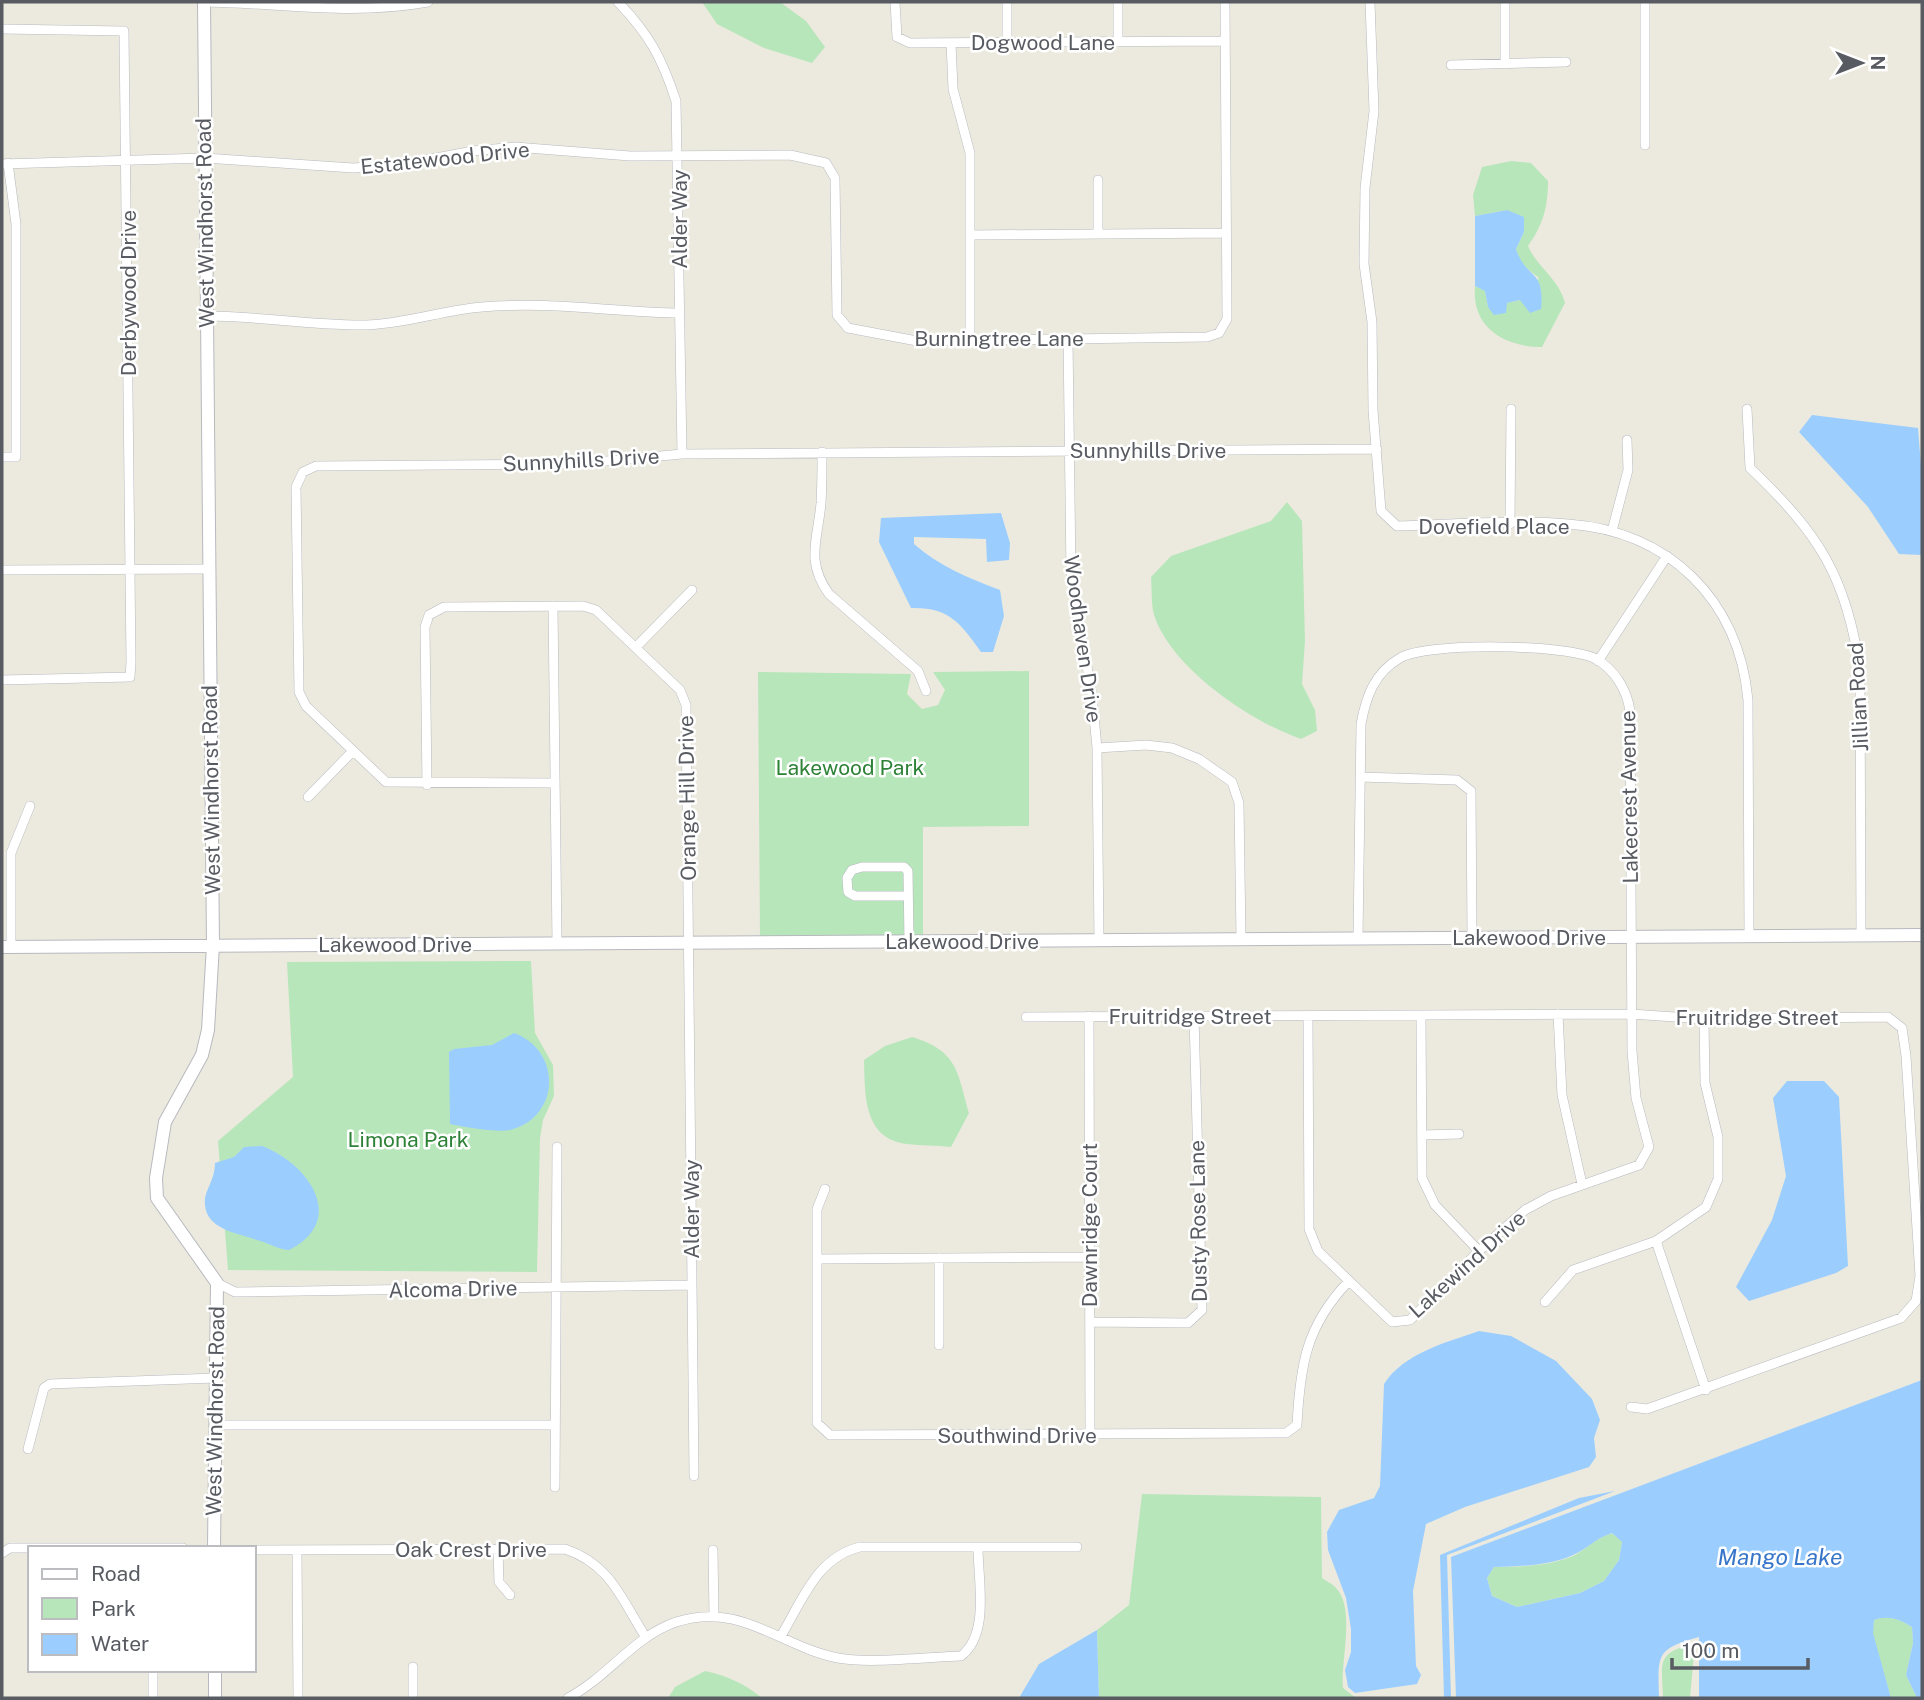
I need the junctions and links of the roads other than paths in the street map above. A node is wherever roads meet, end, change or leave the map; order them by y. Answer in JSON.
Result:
{"nodes":[{"id":1,"x":204,"y":2,"type":"edge"},
{"id":2,"x":428,"y":2,"type":"edge"},
{"id":3,"x":618,"y":2,"type":"edge"},
{"id":4,"x":895,"y":2,"type":"edge"},
{"id":5,"x":1007,"y":2,"type":"edge"},
{"id":6,"x":1118,"y":2,"type":"edge"},
{"id":7,"x":1225,"y":2,"type":"edge"},
{"id":8,"x":1370,"y":2,"type":"edge"},
{"id":9,"x":1505,"y":2,"type":"edge"},
{"id":10,"x":1645,"y":2,"type":"edge"},
{"id":11,"x":2,"y":29,"type":"edge"},
{"id":12,"x":1225,"y":41,"type":"junction"},
{"id":13,"x":1118,"y":42,"type":"junction"},
{"id":14,"x":951,"y":43,"type":"junction"},
{"id":15,"x":1007,"y":43,"type":"junction"},
{"id":16,"x":1566,"y":62,"type":"dead end"},
{"id":17,"x":1505,"y":64,"type":"junction"},
{"id":18,"x":1451,"y":65,"type":"dead end"},
{"id":19,"x":1645,"y":145,"type":"dead end"},
{"id":20,"x":678,"y":156,"type":"junction"},
{"id":21,"x":205,"y":158,"type":"junction"},
{"id":22,"x":127,"y":159,"type":"junction"},
{"id":23,"x":5,"y":164,"type":"edge"},
{"id":24,"x":1098,"y":180,"type":"dead end"},
{"id":25,"x":1226,"y":233,"type":"junction"},
{"id":26,"x":1098,"y":234,"type":"junction"},
{"id":27,"x":970,"y":235,"type":"junction"},
{"id":28,"x":680,"y":313,"type":"junction"},
{"id":29,"x":206,"y":316,"type":"junction"},
{"id":30,"x":1068,"y":338,"type":"junction"},
{"id":31,"x":970,"y":339,"type":"junction"},
{"id":32,"x":1510,"y":409,"type":"dead end"},
{"id":33,"x":1747,"y":409,"type":"dead end"},
{"id":34,"x":1627,"y":440,"type":"dead end"},
{"id":35,"x":1377,"y":449,"type":"junction"},
{"id":36,"x":1068,"y":451,"type":"junction"},
{"id":37,"x":822,"y":452,"type":"junction"},
{"id":38,"x":682,"y":454,"type":"junction"},
{"id":39,"x":2,"y":457,"type":"edge"},
{"id":40,"x":1510,"y":524,"type":"junction"},
{"id":41,"x":1612,"y":531,"type":"junction"},
{"id":42,"x":1667,"y":556,"type":"junction"},
{"id":43,"x":130,"y":569,"type":"junction"},
{"id":44,"x":209,"y":569,"type":"junction"},
{"id":45,"x":2,"y":570,"type":"edge"},
{"id":46,"x":692,"y":590,"type":"dead end"},
{"id":47,"x":553,"y":606,"type":"junction"},
{"id":48,"x":636,"y":647,"type":"junction"},
{"id":49,"x":1598,"y":661,"type":"junction"},
{"id":50,"x":2,"y":680,"type":"edge"},
{"id":51,"x":926,"y":691,"type":"dead end"},
{"id":52,"x":1097,"y":748,"type":"junction"},
{"id":53,"x":352,"y":752,"type":"junction"},
{"id":54,"x":1360,"y":777,"type":"junction"},
{"id":55,"x":555,"y":783,"type":"junction"},
{"id":56,"x":427,"y":785,"type":"junction"},
{"id":57,"x":308,"y":797,"type":"dead end"},
{"id":58,"x":30,"y":806,"type":"dead end"},
{"id":59,"x":908,"y":896,"type":"junction"},
{"id":60,"x":1922,"y":935,"type":"edge"},
{"id":61,"x":1749,"y":936,"type":"junction"},
{"id":62,"x":1861,"y":936,"type":"junction"},
{"id":63,"x":1630,"y":937,"type":"junction"},
{"id":64,"x":1359,"y":938,"type":"junction"},
{"id":65,"x":1472,"y":938,"type":"junction"},
{"id":66,"x":1241,"y":939,"type":"junction"},
{"id":67,"x":1099,"y":940,"type":"junction"},
{"id":68,"x":909,"y":941,"type":"junction"},
{"id":69,"x":689,"y":942,"type":"junction"},
{"id":70,"x":557,"y":943,"type":"junction"},
{"id":71,"x":213,"y":945,"type":"junction"},
{"id":72,"x":6,"y":946,"type":"edge"},
{"id":73,"x":1558,"y":1014,"type":"junction"},
{"id":74,"x":1631,"y":1014,"type":"junction"},
{"id":75,"x":1195,"y":1016,"type":"junction"},
{"id":76,"x":1422,"y":1016,"type":"junction"},
{"id":77,"x":1026,"y":1017,"type":"dead end"},
{"id":78,"x":1088,"y":1017,"type":"junction"},
{"id":79,"x":1308,"y":1017,"type":"junction"},
{"id":80,"x":1704,"y":1019,"type":"junction"},
{"id":81,"x":1459,"y":1134,"type":"dead end"},
{"id":82,"x":1422,"y":1135,"type":"junction"},
{"id":83,"x":557,"y":1147,"type":"dead end"},
{"id":84,"x":1582,"y":1184,"type":"junction"},
{"id":85,"x":825,"y":1189,"type":"dead end"},
{"id":86,"x":1656,"y":1241,"type":"junction"},
{"id":87,"x":1479,"y":1251,"type":"junction"},
{"id":88,"x":1089,"y":1257,"type":"junction"},
{"id":89,"x":939,"y":1258,"type":"junction"},
{"id":90,"x":818,"y":1259,"type":"junction"},
{"id":91,"x":1348,"y":1282,"type":"junction"},
{"id":92,"x":217,"y":1283,"type":"junction"},
{"id":93,"x":692,"y":1285,"type":"junction"},
{"id":94,"x":556,"y":1287,"type":"junction"},
{"id":95,"x":1545,"y":1302,"type":"dead end"},
{"id":96,"x":1090,"y":1322,"type":"junction"},
{"id":97,"x":939,"y":1345,"type":"dead end"},
{"id":98,"x":216,"y":1378,"type":"junction"},
{"id":99,"x":1706,"y":1390,"type":"junction"},
{"id":100,"x":1631,"y":1407,"type":"dead end"},
{"id":101,"x":215,"y":1425,"type":"junction"},
{"id":102,"x":554,"y":1425,"type":"junction"},
{"id":103,"x":1090,"y":1434,"type":"junction"},
{"id":104,"x":28,"y":1449,"type":"dead end"},
{"id":105,"x":694,"y":1476,"type":"dead end"},
{"id":106,"x":555,"y":1487,"type":"dead end"},
{"id":107,"x":214,"y":1546,"type":"edge"},
{"id":108,"x":978,"y":1547,"type":"junction"},
{"id":109,"x":1077,"y":1547,"type":"dead end"},
{"id":110,"x":28,"y":1548,"type":"edge"},
{"id":111,"x":498,"y":1549,"type":"junction"},
{"id":112,"x":256,"y":1550,"type":"edge"},
{"id":113,"x":297,"y":1550,"type":"junction"},
{"id":114,"x":713,"y":1550,"type":"dead end"},
{"id":115,"x":2,"y":1553,"type":"edge"},
{"id":116,"x":510,"y":1595,"type":"dead end"},
{"id":117,"x":714,"y":1617,"type":"junction"},
{"id":118,"x":645,"y":1636,"type":"junction"},
{"id":119,"x":781,"y":1636,"type":"junction"},
{"id":120,"x":412,"y":1667,"type":"dead end"},
{"id":121,"x":153,"y":1672,"type":"edge"},
{"id":122,"x":215,"y":1672,"type":"edge"},
{"id":123,"x":153,"y":1698,"type":"edge"},
{"id":124,"x":215,"y":1698,"type":"edge"},
{"id":125,"x":298,"y":1698,"type":"edge"},
{"id":126,"x":413,"y":1698,"type":"edge"},
{"id":127,"x":568,"y":1698,"type":"edge"}],
"edges":[{"from":1,"to":2,"type":"street"},
{"from":1,"to":21,"type":"street","name":"West Windhorst Road"},
{"from":3,"to":20,"type":"street","name":"Alder Way"},
{"from":4,"to":14,"type":"street","name":"Dogwood Lane"},
{"from":5,"to":15,"type":"street"},
{"from":6,"to":13,"type":"street"},
{"from":7,"to":12,"type":"street"},
{"from":8,"to":35,"type":"street","name":"Dovefield Place"},
{"from":9,"to":17,"type":"street"},
{"from":10,"to":19,"type":"street"},
{"from":11,"to":22,"type":"street","name":"Derbywood Drive"},
{"from":12,"to":13,"type":"street","name":"Dogwood Lane"},
{"from":12,"to":25,"type":"street"},
{"from":13,"to":15,"type":"street","name":"Dogwood Lane"},
{"from":14,"to":15,"type":"street","name":"Dogwood Lane"},
{"from":14,"to":27,"type":"street"},
{"from":16,"to":17,"type":"street"},
{"from":17,"to":18,"type":"street"},
{"from":20,"to":21,"type":"street","name":"Estatewood Drive"},
{"from":20,"to":28,"type":"street","name":"Alder Way"},
{"from":20,"to":31,"type":"street","name":"Burningtree Lane"},
{"from":21,"to":22,"type":"street","name":"Estatewood Drive"},
{"from":21,"to":29,"type":"street","name":"West Windhorst Road"},
{"from":22,"to":23,"type":"street","name":"Estatewood Drive"},
{"from":22,"to":43,"type":"street","name":"Derbywood Drive"},
{"from":23,"to":39,"type":"street"},
{"from":24,"to":26,"type":"street"},
{"from":25,"to":26,"type":"street"},
{"from":25,"to":30,"type":"street","name":"Burningtree Lane"},
{"from":26,"to":27,"type":"street"},
{"from":27,"to":31,"type":"street"},
{"from":28,"to":29,"type":"street"},
{"from":28,"to":38,"type":"street","name":"Alder Way"},
{"from":29,"to":44,"type":"street","name":"West Windhorst Road"},
{"from":30,"to":31,"type":"street","name":"Burningtree Lane"},
{"from":30,"to":36,"type":"street","name":"Woodhaven Drive"},
{"from":32,"to":40,"type":"street"},
{"from":33,"to":62,"type":"street","name":"Jillian Road"},
{"from":34,"to":41,"type":"street"},
{"from":35,"to":36,"type":"street","name":"Sunnyhills Drive"},
{"from":35,"to":40,"type":"street","name":"Dovefield Place"},
{"from":36,"to":37,"type":"street","name":"Sunnyhills Drive"},
{"from":36,"to":52,"type":"street","name":"Woodhaven Drive"},
{"from":37,"to":38,"type":"street","name":"Sunnyhills Drive"},
{"from":37,"to":51,"type":"street"},
{"from":38,"to":53,"type":"street","name":"Sunnyhills Drive"},
{"from":40,"to":41,"type":"street","name":"Dovefield Place"},
{"from":41,"to":42,"type":"street","name":"Dovefield Place"},
{"from":42,"to":49,"type":"street"},
{"from":42,"to":61,"type":"street","name":"Dovefield Place"},
{"from":43,"to":44,"type":"street"},
{"from":43,"to":45,"type":"street"},
{"from":43,"to":50,"type":"street","name":"Derbywood Drive"},
{"from":44,"to":71,"type":"street","name":"West Windhorst Road"},
{"from":46,"to":48,"type":"street"},
{"from":47,"to":48,"type":"street","name":"Orange Hill Drive"},
{"from":47,"to":55,"type":"street"},
{"from":47,"to":56,"type":"street","name":"Orange Hill Drive"},
{"from":48,"to":69,"type":"street","name":"Orange Hill Drive"},
{"from":49,"to":54,"type":"street","name":"Lakecrest Avenue"},
{"from":49,"to":63,"type":"street","name":"Lakecrest Avenue"},
{"from":52,"to":66,"type":"street"},
{"from":52,"to":67,"type":"street","name":"Woodhaven Drive"},
{"from":53,"to":56,"type":"street","name":"Sunnyhills Drive"},
{"from":53,"to":57,"type":"street"},
{"from":54,"to":64,"type":"street","name":"Lakecrest Avenue"},
{"from":54,"to":65,"type":"street"},
{"from":55,"to":56,"type":"street","name":"Sunnyhills Drive"},
{"from":55,"to":70,"type":"street"},
{"from":58,"to":72,"type":"street"},
{"from":59,"to":59,"type":"street"},
{"from":59,"to":68,"type":"street"},
{"from":60,"to":62,"type":"street","name":"Lakewood Drive"},
{"from":61,"to":62,"type":"street","name":"Lakewood Drive"},
{"from":61,"to":63,"type":"street","name":"Lakewood Drive"},
{"from":63,"to":65,"type":"street","name":"Lakewood Drive"},
{"from":63,"to":74,"type":"street","name":"Lakewind Drive"},
{"from":64,"to":65,"type":"street","name":"Lakewood Drive"},
{"from":64,"to":66,"type":"street","name":"Lakewood Drive"},
{"from":66,"to":67,"type":"street","name":"Lakewood Drive"},
{"from":67,"to":68,"type":"street","name":"Lakewood Drive"},
{"from":68,"to":69,"type":"street","name":"Lakewood Drive"},
{"from":69,"to":70,"type":"street","name":"Lakewood Drive"},
{"from":69,"to":93,"type":"street","name":"Alder Way"},
{"from":70,"to":71,"type":"street","name":"Lakewood Drive"},
{"from":71,"to":72,"type":"street","name":"Lakewood Drive"},
{"from":71,"to":92,"type":"street","name":"West Windhorst Road"},
{"from":73,"to":74,"type":"street","name":"Fruitridge Street"},
{"from":73,"to":76,"type":"street","name":"Fruitridge Street"},
{"from":73,"to":84,"type":"street"},
{"from":74,"to":80,"type":"street","name":"Fruitridge Street"},
{"from":74,"to":84,"type":"street","name":"Lakewind Drive"},
{"from":75,"to":78,"type":"street","name":"Fruitridge Street"},
{"from":75,"to":79,"type":"street","name":"Fruitridge Street"},
{"from":75,"to":96,"type":"street","name":"Dusty Rose Lane"},
{"from":76,"to":79,"type":"street","name":"Fruitridge Street"},
{"from":76,"to":82,"type":"street"},
{"from":77,"to":78,"type":"street","name":"Fruitridge Street"},
{"from":78,"to":88,"type":"street","name":"Dawnridge Court"},
{"from":79,"to":91,"type":"street","name":"Lakewind Drive"},
{"from":80,"to":86,"type":"street"},
{"from":80,"to":99,"type":"street","name":"Fruitridge Street"},
{"from":81,"to":82,"type":"street"},
{"from":82,"to":87,"type":"street"},
{"from":83,"to":94,"type":"street"},
{"from":84,"to":87,"type":"street","name":"Lakewind Drive"},
{"from":85,"to":90,"type":"street","name":"Southwind Drive"},
{"from":86,"to":95,"type":"street"},
{"from":86,"to":99,"type":"street"},
{"from":87,"to":91,"type":"street","name":"Lakewind Drive"},
{"from":88,"to":89,"type":"street"},
{"from":88,"to":96,"type":"street","name":"Dawnridge Court"},
{"from":89,"to":90,"type":"street"},
{"from":89,"to":97,"type":"street"},
{"from":90,"to":103,"type":"street","name":"Southwind Drive"},
{"from":91,"to":103,"type":"street","name":"Southwind Drive"},
{"from":92,"to":94,"type":"street","name":"Alcoma Drive"},
{"from":92,"to":98,"type":"street","name":"West Windhorst Road"},
{"from":93,"to":94,"type":"street","name":"Alcoma Drive"},
{"from":93,"to":105,"type":"street","name":"Alder Way"},
{"from":94,"to":102,"type":"street"},
{"from":96,"to":103,"type":"street","name":"Dawnridge Court"},
{"from":98,"to":101,"type":"street","name":"West Windhorst Road"},
{"from":98,"to":104,"type":"street"},
{"from":99,"to":100,"type":"street","name":"Fruitridge Street"},
{"from":101,"to":102,"type":"street"},
{"from":101,"to":107,"type":"street","name":"West Windhorst Road"},
{"from":102,"to":106,"type":"street"},
{"from":108,"to":109,"type":"street"},
{"from":108,"to":119,"type":"street"},
{"from":108,"to":119,"type":"street"},
{"from":110,"to":115,"type":"street"},
{"from":111,"to":113,"type":"street","name":"Oak Crest Drive"},
{"from":111,"to":116,"type":"street"},
{"from":111,"to":118,"type":"street","name":"Oak Crest Drive"},
{"from":112,"to":113,"type":"street","name":"Oak Crest Drive"},
{"from":113,"to":125,"type":"street"},
{"from":114,"to":117,"type":"street"},
{"from":117,"to":118,"type":"street"},
{"from":117,"to":119,"type":"street"},
{"from":118,"to":127,"type":"street"},
{"from":120,"to":126,"type":"street"},
{"from":121,"to":123,"type":"street"},
{"from":122,"to":124,"type":"street"}]}
